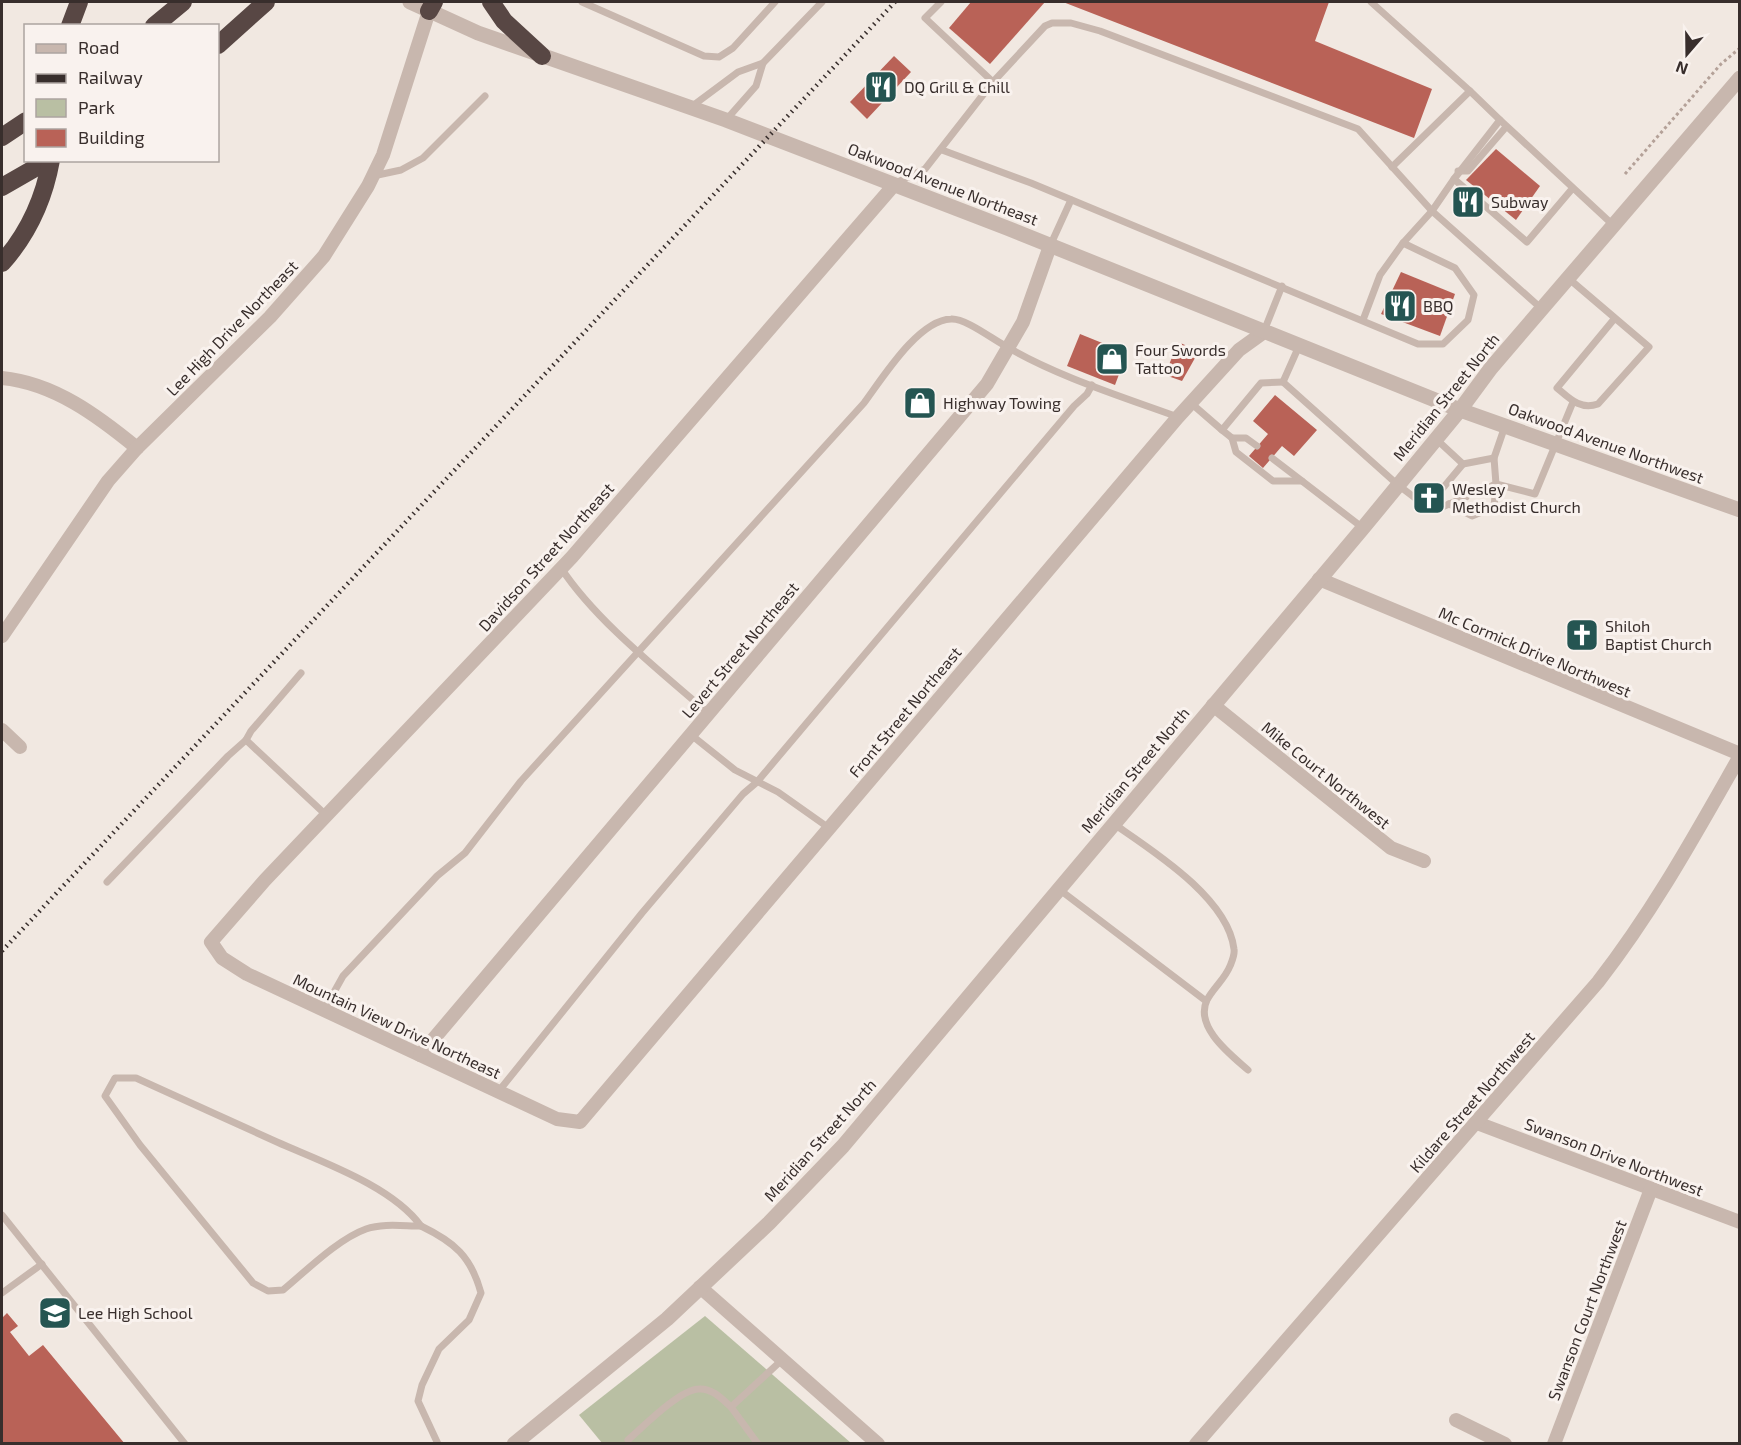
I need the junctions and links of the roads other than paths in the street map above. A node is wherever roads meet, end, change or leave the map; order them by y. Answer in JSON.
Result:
{"nodes":[{"id":1,"x":65,"y":2,"type":"edge"},
{"id":2,"x":79,"y":2,"type":"edge"},
{"id":3,"x":183,"y":2,"type":"edge"},
{"id":4,"x":266,"y":2,"type":"edge"},
{"id":5,"x":410,"y":2,"type":"edge"},
{"id":6,"x":491,"y":2,"type":"edge"},
{"id":7,"x":582,"y":2,"type":"edge"},
{"id":8,"x":775,"y":2,"type":"edge"},
{"id":9,"x":820,"y":2,"type":"edge"},
{"id":10,"x":941,"y":2,"type":"edge"},
{"id":11,"x":1371,"y":2,"type":"edge"},
{"id":12,"x":431,"y":4,"type":"edge"},
{"id":13,"x":63,"y":24,"type":"edge"},
{"id":14,"x":71,"y":24,"type":"edge"},
{"id":15,"x":156,"y":24,"type":"edge"},
{"id":16,"x":219,"y":44,"type":"edge"},
{"id":17,"x":542,"y":56,"type":"junction"},
{"id":18,"x":763,"y":63,"type":"junction"},
{"id":19,"x":1740,"y":78,"type":"edge"},
{"id":20,"x":993,"y":82,"type":"junction"},
{"id":21,"x":1470,"y":91,"type":"junction"},
{"id":22,"x":485,"y":96,"type":"dead end"},
{"id":23,"x":691,"y":107,"type":"junction"},
{"id":24,"x":726,"y":120,"type":"junction"},
{"id":25,"x":1500,"y":120,"type":"junction"},
{"id":26,"x":24,"y":122,"type":"edge"},
{"id":27,"x":1506,"y":127,"type":"junction"},
{"id":28,"x":2,"y":137,"type":"edge"},
{"id":29,"x":942,"y":150,"type":"junction"},
{"id":30,"x":46,"y":162,"type":"edge"},
{"id":31,"x":50,"y":162,"type":"edge"},
{"id":32,"x":1392,"y":167,"type":"junction"},
{"id":33,"x":1458,"y":171,"type":"junction"},
{"id":34,"x":373,"y":176,"type":"junction"},
{"id":35,"x":1454,"y":180,"type":"junction"},
{"id":36,"x":894,"y":184,"type":"junction"},
{"id":37,"x":2,"y":187,"type":"edge"},
{"id":38,"x":1572,"y":189,"type":"junction"},
{"id":39,"x":1071,"y":200,"type":"junction"},
{"id":40,"x":1432,"y":211,"type":"junction"},
{"id":41,"x":1612,"y":224,"type":"junction"},
{"id":42,"x":1403,"y":243,"type":"junction"},
{"id":43,"x":1050,"y":246,"type":"junction"},
{"id":44,"x":2,"y":263,"type":"edge"},
{"id":45,"x":1568,"y":278,"type":"junction"},
{"id":46,"x":1282,"y":286,"type":"junction"},
{"id":47,"x":1543,"y":310,"type":"junction"},
{"id":48,"x":1615,"y":318,"type":"junction"},
{"id":49,"x":1363,"y":320,"type":"junction"},
{"id":50,"x":1264,"y":332,"type":"junction"},
{"id":51,"x":1299,"y":346,"type":"junction"},
{"id":52,"x":1009,"y":349,"type":"junction"},
{"id":53,"x":2,"y":378,"type":"edge"},
{"id":54,"x":1284,"y":382,"type":"junction"},
{"id":55,"x":1092,"y":385,"type":"junction"},
{"id":56,"x":1573,"y":402,"type":"junction"},
{"id":57,"x":1192,"y":404,"type":"junction"},
{"id":58,"x":1460,"y":410,"type":"junction"},
{"id":59,"x":1178,"y":417,"type":"junction"},
{"id":60,"x":1505,"y":426,"type":"junction"},
{"id":61,"x":1222,"y":430,"type":"junction"},
{"id":62,"x":1232,"y":438,"type":"junction"},
{"id":63,"x":1436,"y":440,"type":"junction"},
{"id":64,"x":1555,"y":444,"type":"junction"},
{"id":65,"x":1257,"y":446,"type":"dead end"},
{"id":66,"x":137,"y":448,"type":"junction"},
{"id":67,"x":1272,"y":458,"type":"dead end"},
{"id":68,"x":1494,"y":458,"type":"junction"},
{"id":69,"x":1463,"y":464,"type":"junction"},
{"id":70,"x":1302,"y":481,"type":"junction"},
{"id":71,"x":1496,"y":484,"type":"junction"},
{"id":72,"x":1398,"y":485,"type":"junction"},
{"id":73,"x":1483,"y":490,"type":"dead end"},
{"id":74,"x":1466,"y":497,"type":"dead end"},
{"id":75,"x":1449,"y":504,"type":"junction"},
{"id":76,"x":1427,"y":507,"type":"junction"},
{"id":77,"x":1740,"y":510,"type":"edge"},
{"id":78,"x":1363,"y":528,"type":"junction"},
{"id":79,"x":561,"y":568,"type":"junction"},
{"id":80,"x":1319,"y":579,"type":"junction"},
{"id":81,"x":2,"y":636,"type":"edge"},
{"id":82,"x":638,"y":652,"type":"junction"},
{"id":83,"x":301,"y":674,"type":"dead end"},
{"id":84,"x":1213,"y":705,"type":"junction"},
{"id":85,"x":708,"y":713,"type":"junction"},
{"id":86,"x":2,"y":730,"type":"edge"},
{"id":87,"x":690,"y":734,"type":"junction"},
{"id":88,"x":246,"y":740,"type":"junction"},
{"id":89,"x":20,"y":747,"type":"dead end"},
{"id":90,"x":1740,"y":755,"type":"edge"},
{"id":91,"x":758,"y":782,"type":"junction"},
{"id":92,"x":326,"y":815,"type":"junction"},
{"id":93,"x":1114,"y":824,"type":"junction"},
{"id":94,"x":829,"y":828,"type":"junction"},
{"id":95,"x":1424,"y":861,"type":"dead end"},
{"id":96,"x":107,"y":882,"type":"dead end"},
{"id":97,"x":1060,"y":890,"type":"junction"},
{"id":98,"x":211,"y":942,"type":"joint"},
{"id":99,"x":1206,"y":1001,"type":"junction"},
{"id":100,"x":324,"y":1010,"type":"junction"},
{"id":101,"x":420,"y":1055,"type":"junction"},
{"id":102,"x":1248,"y":1070,"type":"dead end"},
{"id":103,"x":498,"y":1092,"type":"junction"},
{"id":104,"x":580,"y":1122,"type":"joint"},
{"id":105,"x":1477,"y":1123,"type":"junction"},
{"id":106,"x":1650,"y":1189,"type":"junction"},
{"id":107,"x":3,"y":1221,"type":"edge"},
{"id":108,"x":1740,"y":1222,"type":"edge"},
{"id":109,"x":421,"y":1226,"type":"junction"},
{"id":110,"x":42,"y":1264,"type":"junction"},
{"id":111,"x":700,"y":1287,"type":"junction"},
{"id":112,"x":2,"y":1293,"type":"edge"},
{"id":113,"x":783,"y":1359,"type":"junction"},
{"id":114,"x":730,"y":1407,"type":"junction"},
{"id":115,"x":1456,"y":1420,"type":"dead end"},
{"id":116,"x":628,"y":1440,"type":"dead end"},
{"id":117,"x":185,"y":1443,"type":"edge"},
{"id":118,"x":438,"y":1443,"type":"edge"},
{"id":119,"x":514,"y":1443,"type":"edge"},
{"id":120,"x":758,"y":1443,"type":"edge"},
{"id":121,"x":878,"y":1443,"type":"edge"},
{"id":122,"x":1196,"y":1443,"type":"edge"},
{"id":123,"x":1504,"y":1443,"type":"edge"},
{"id":124,"x":1554,"y":1443,"type":"edge"}],
"edges":[{"from":1,"to":13,"type":"highway"},
{"from":2,"to":14,"type":"highway"},
{"from":3,"to":15,"type":"highway"},
{"from":4,"to":16,"type":"highway"},
{"from":5,"to":12,"type":"street","name":"Oakwood Avenue Northeast"},
{"from":6,"to":17,"type":"highway"},
{"from":7,"to":8,"type":"lane"},
{"from":9,"to":18,"type":"lane"},
{"from":10,"to":20,"type":"lane"},
{"from":11,"to":21,"type":"lane"},
{"from":12,"to":17,"type":"street","name":"Oakwood Avenue Northeast"},
{"from":12,"to":34,"type":"street","name":"Lee High Drive Northeast"},
{"from":17,"to":23,"type":"street","name":"Oakwood Avenue Northeast"},
{"from":18,"to":23,"type":"lane"},
{"from":18,"to":24,"type":"lane"},
{"from":19,"to":41,"type":"street","name":"Meridian Street North"},
{"from":20,"to":29,"type":"lane"},
{"from":20,"to":32,"type":"lane"},
{"from":21,"to":25,"type":"lane"},
{"from":21,"to":32,"type":"lane"},
{"from":22,"to":34,"type":"lane"},
{"from":23,"to":24,"type":"street","name":"Oakwood Avenue Northeast"},
{"from":24,"to":36,"type":"street","name":"Oakwood Avenue Northeast"},
{"from":25,"to":27,"type":"lane"},
{"from":25,"to":33,"type":"lane"},
{"from":26,"to":28,"type":"highway"},
{"from":27,"to":33,"type":"lane"},
{"from":27,"to":38,"type":"lane"},
{"from":29,"to":36,"type":"lane"},
{"from":29,"to":39,"type":"lane"},
{"from":30,"to":37,"type":"highway"},
{"from":31,"to":44,"type":"highway"},
{"from":32,"to":40,"type":"lane"},
{"from":33,"to":35,"type":"lane"},
{"from":34,"to":66,"type":"street","name":"Lee High Drive Northeast"},
{"from":35,"to":38,"type":"lane"},
{"from":35,"to":40,"type":"lane"},
{"from":36,"to":43,"type":"street","name":"Oakwood Avenue Northeast"},
{"from":36,"to":79,"type":"street","name":"Davidson Street Northeast"},
{"from":38,"to":41,"type":"lane"},
{"from":39,"to":43,"type":"lane"},
{"from":39,"to":46,"type":"lane"},
{"from":40,"to":42,"type":"lane"},
{"from":40,"to":47,"type":"lane"},
{"from":41,"to":45,"type":"street","name":"Meridian Street North"},
{"from":42,"to":49,"type":"lane"},
{"from":42,"to":49,"type":"lane"},
{"from":43,"to":50,"type":"street","name":"Oakwood Avenue Northeast"},
{"from":43,"to":52,"type":"street","name":"Levert Street Northeast"},
{"from":45,"to":47,"type":"street","name":"Meridian Street North"},
{"from":45,"to":48,"type":"lane"},
{"from":46,"to":49,"type":"lane"},
{"from":46,"to":50,"type":"lane"},
{"from":47,"to":58,"type":"street","name":"Meridian Street North"},
{"from":48,"to":56,"type":"lane"},
{"from":48,"to":56,"type":"lane"},
{"from":50,"to":51,"type":"street","name":"Oakwood Avenue Northeast"},
{"from":50,"to":57,"type":"street","name":"Front Street Northeast"},
{"from":51,"to":54,"type":"lane"},
{"from":51,"to":58,"type":"street","name":"Oakwood Avenue Northeast"},
{"from":52,"to":55,"type":"lane"},
{"from":52,"to":82,"type":"lane"},
{"from":52,"to":85,"type":"street","name":"Levert Street Northeast"},
{"from":53,"to":66,"type":"street"},
{"from":54,"to":61,"type":"lane"},
{"from":54,"to":72,"type":"lane"},
{"from":55,"to":59,"type":"lane"},
{"from":55,"to":91,"type":"lane"},
{"from":56,"to":64,"type":"lane"},
{"from":57,"to":59,"type":"street","name":"Front Street Northeast"},
{"from":57,"to":61,"type":"lane"},
{"from":58,"to":60,"type":"street","name":"Oakwood Avenue Northwest"},
{"from":58,"to":63,"type":"street","name":"Meridian Street North"},
{"from":59,"to":94,"type":"street","name":"Front Street Northeast"},
{"from":60,"to":64,"type":"street","name":"Oakwood Avenue Northwest"},
{"from":60,"to":68,"type":"lane"},
{"from":61,"to":62,"type":"lane"},
{"from":62,"to":65,"type":"lane"},
{"from":62,"to":70,"type":"lane"},
{"from":63,"to":69,"type":"lane"},
{"from":63,"to":72,"type":"street","name":"Meridian Street North"},
{"from":64,"to":71,"type":"lane"},
{"from":64,"to":77,"type":"street","name":"Oakwood Avenue Northwest"},
{"from":66,"to":81,"type":"street","name":"Lee High Drive Northeast"},
{"from":67,"to":70,"type":"lane"},
{"from":68,"to":69,"type":"lane"},
{"from":68,"to":71,"type":"lane"},
{"from":69,"to":76,"type":"lane"},
{"from":70,"to":78,"type":"lane"},
{"from":71,"to":73,"type":"lane"},
{"from":71,"to":75,"type":"lane"},
{"from":72,"to":76,"type":"lane"},
{"from":72,"to":78,"type":"street","name":"Meridian Street North"},
{"from":74,"to":75,"type":"lane"},
{"from":75,"to":76,"type":"lane"},
{"from":78,"to":80,"type":"street","name":"Meridian Street North"},
{"from":79,"to":82,"type":"lane"},
{"from":79,"to":92,"type":"street","name":"Davidson Street Northeast"},
{"from":80,"to":84,"type":"street","name":"Meridian Street North"},
{"from":80,"to":90,"type":"street","name":"Mc Cormick Drive Northwest"},
{"from":82,"to":85,"type":"lane"},
{"from":82,"to":100,"type":"lane"},
{"from":83,"to":88,"type":"lane"},
{"from":84,"to":93,"type":"street","name":"Meridian Street North"},
{"from":84,"to":95,"type":"street","name":"Mike Court Northwest"},
{"from":85,"to":87,"type":"street","name":"Levert Street Northeast"},
{"from":86,"to":89,"type":"street"},
{"from":87,"to":91,"type":"lane"},
{"from":87,"to":101,"type":"street","name":"Levert Street Northeast"},
{"from":88,"to":92,"type":"lane"},
{"from":88,"to":96,"type":"lane"},
{"from":90,"to":105,"type":"street","name":"Kildare Street Northwest"},
{"from":91,"to":94,"type":"lane"},
{"from":91,"to":103,"type":"lane"},
{"from":92,"to":98,"type":"street","name":"Davidson Street Northeast"},
{"from":93,"to":97,"type":"street","name":"Meridian Street North"},
{"from":93,"to":99,"type":"lane"},
{"from":94,"to":104,"type":"street","name":"Front Street Northeast"},
{"from":97,"to":99,"type":"lane"},
{"from":97,"to":111,"type":"street","name":"Meridian Street North"},
{"from":98,"to":100,"type":"street","name":"Mountain View Drive Northeast"},
{"from":99,"to":102,"type":"lane"},
{"from":100,"to":101,"type":"street","name":"Mountain View Drive Northeast"},
{"from":101,"to":103,"type":"street","name":"Mountain View Drive Northeast"},
{"from":103,"to":104,"type":"street","name":"Mountain View Drive Northeast"},
{"from":105,"to":106,"type":"street","name":"Swanson Drive Northwest"},
{"from":105,"to":122,"type":"street","name":"Kildare Street Northwest"},
{"from":106,"to":108,"type":"street","name":"Swanson Drive Northwest"},
{"from":106,"to":124,"type":"street","name":"Swanson Court Northwest"},
{"from":107,"to":110,"type":"lane"},
{"from":109,"to":109,"type":"lane"},
{"from":109,"to":118,"type":"lane"},
{"from":110,"to":112,"type":"lane"},
{"from":110,"to":117,"type":"lane"},
{"from":111,"to":113,"type":"street"},
{"from":111,"to":119,"type":"street","name":"Meridian Street North"},
{"from":113,"to":114,"type":"lane"},
{"from":113,"to":121,"type":"street"},
{"from":114,"to":116,"type":"lane"},
{"from":114,"to":120,"type":"lane"},
{"from":115,"to":123,"type":"street"}]}
